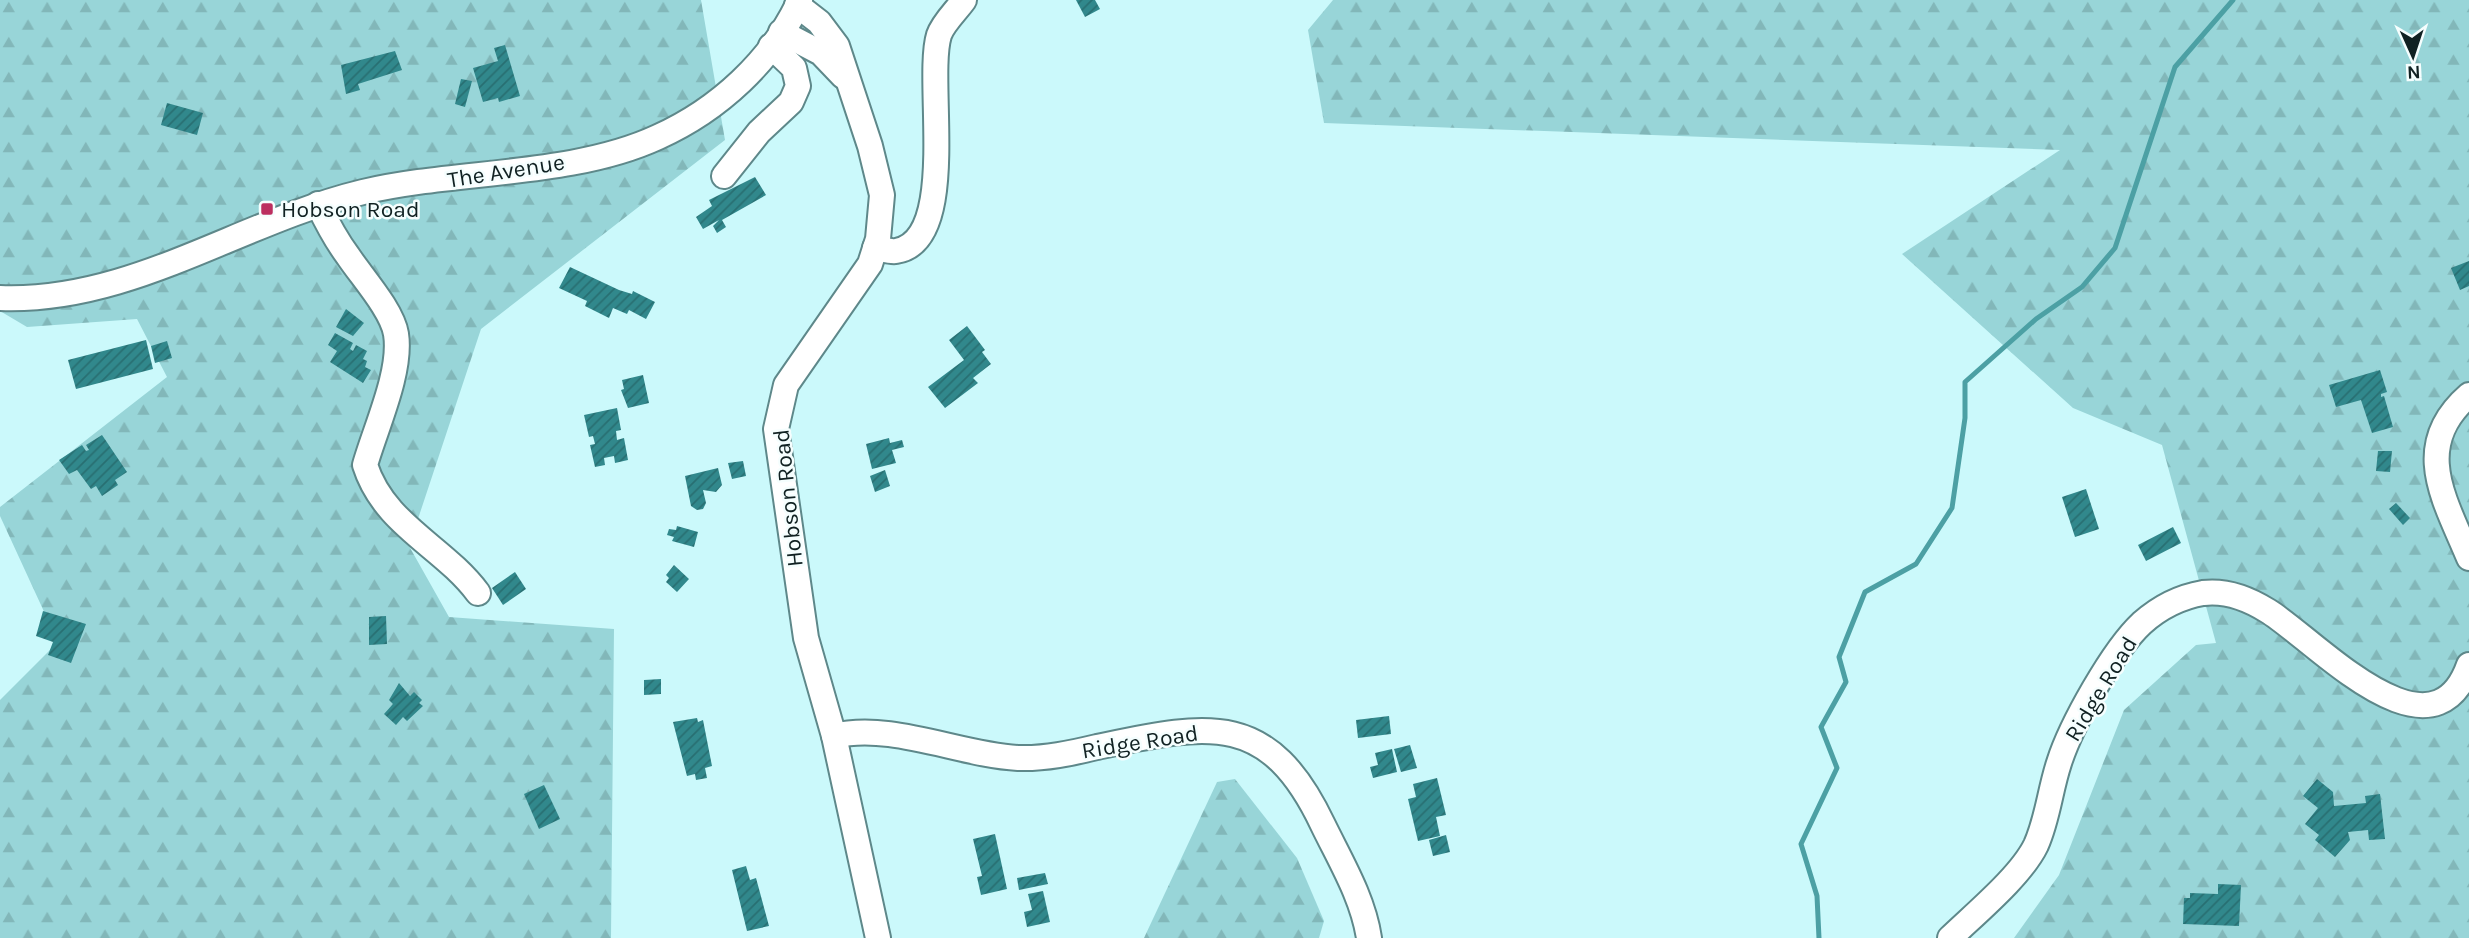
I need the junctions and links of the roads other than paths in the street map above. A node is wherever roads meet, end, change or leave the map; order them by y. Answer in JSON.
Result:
{"nodes":[{"id":1,"x":964,"y":0,"type":"edge"},
{"id":2,"x":798,"y":3,"type":"edge"},
{"id":3,"x":776,"y":39,"type":"junction"},
{"id":4,"x":848,"y":83,"type":"junction"},
{"id":5,"x":724,"y":176,"type":"dead end"},
{"id":6,"x":318,"y":204,"type":"junction"},
{"id":7,"x":875,"y":248,"type":"junction"},
{"id":8,"x":0,"y":298,"type":"edge"},
{"id":9,"x":2469,"y":395,"type":"edge"},
{"id":10,"x":2469,"y":558,"type":"edge"},
{"id":11,"x":478,"y":593,"type":"dead end"},
{"id":12,"x":2469,"y":665,"type":"edge"},
{"id":13,"x":834,"y":736,"type":"junction"},
{"id":14,"x":878,"y":938,"type":"edge"},
{"id":15,"x":1369,"y":938,"type":"edge"},
{"id":16,"x":1951,"y":938,"type":"edge"}],
"edges":[{"from":1,"to":7,"type":"street"},
{"from":2,"to":3,"type":"street","name":"The Avenue"},
{"from":2,"to":4,"type":"street","name":"Hobson Road"},
{"from":3,"to":4,"type":"street","name":"Hobson Road"},
{"from":3,"to":5,"type":"street"},
{"from":3,"to":6,"type":"street","name":"The Avenue"},
{"from":4,"to":7,"type":"street","name":"Hobson Road"},
{"from":6,"to":8,"type":"street","name":"The Avenue"},
{"from":6,"to":11,"type":"street"},
{"from":7,"to":13,"type":"street","name":"Hobson Road"},
{"from":9,"to":10,"type":"street"},
{"from":12,"to":16,"type":"street","name":"Ridge Road"},
{"from":13,"to":14,"type":"street","name":"Hobson Road"},
{"from":13,"to":15,"type":"street","name":"Ridge Road"}]}
